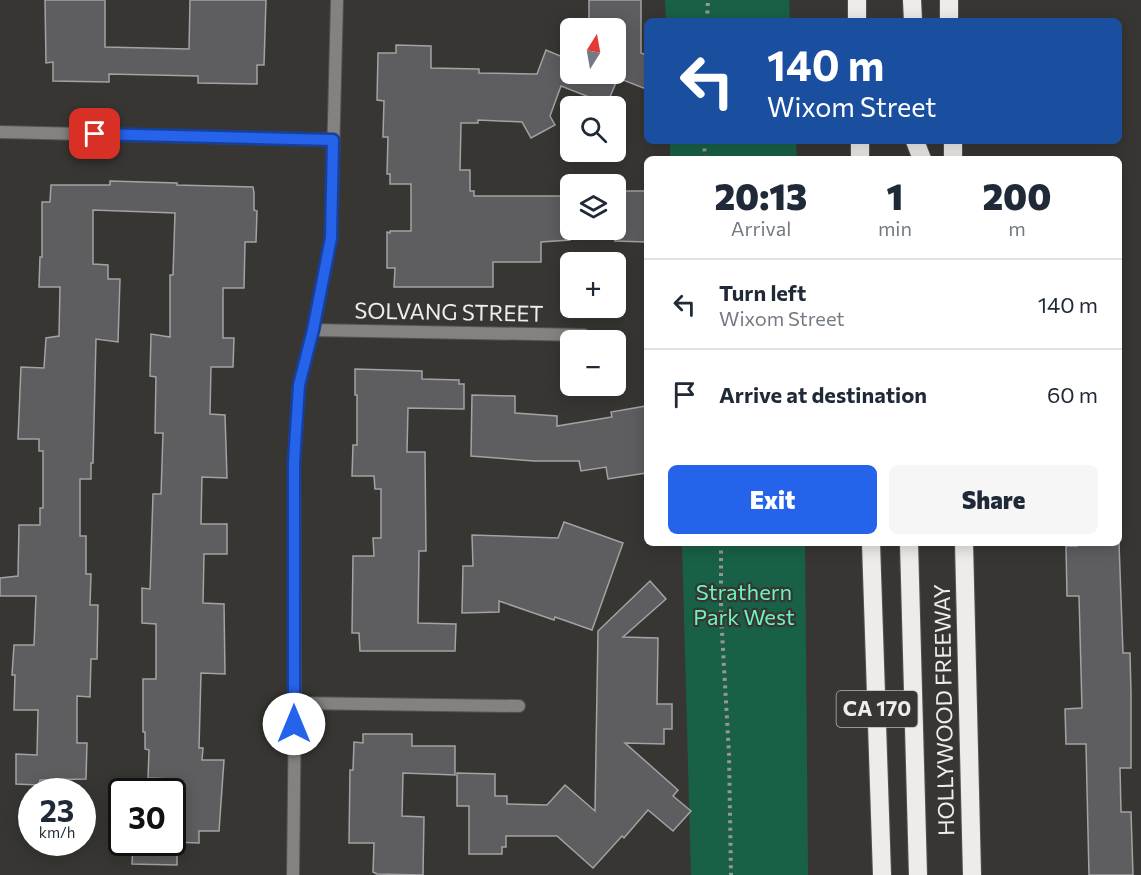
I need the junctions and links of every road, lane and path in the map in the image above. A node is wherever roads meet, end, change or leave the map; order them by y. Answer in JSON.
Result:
{"nodes":[{"id":1,"x":338,"y":0,"type":"edge"},
{"id":2,"x":708,"y":0,"type":"edge"},
{"id":3,"x":857,"y":0,"type":"edge"},
{"id":4,"x":912,"y":0,"type":"edge"},
{"id":5,"x":949,"y":0,"type":"edge"},
{"id":6,"x":707,"y":18,"type":"edge"},
{"id":7,"x":857,"y":18,"type":"edge"},
{"id":8,"x":913,"y":18,"type":"edge"},
{"id":9,"x":949,"y":18,"type":"edge"},
{"id":10,"x":0,"y":132,"type":"edge"},
{"id":11,"x":333,"y":140,"type":"junction"},
{"id":12,"x":313,"y":330,"type":"junction"},
{"id":13,"x":560,"y":335,"type":"edge"},
{"id":14,"x":721,"y":546,"type":"edge"},
{"id":15,"x":872,"y":546,"type":"edge"},
{"id":16,"x":909,"y":546,"type":"edge"},
{"id":17,"x":964,"y":546,"type":"edge"},
{"id":18,"x":295,"y":703,"type":"junction"},
{"id":19,"x":519,"y":705,"type":"dead end"},
{"id":20,"x":293,"y":875,"type":"edge"},
{"id":21,"x":731,"y":875,"type":"edge"},
{"id":22,"x":882,"y":875,"type":"edge"},
{"id":23,"x":918,"y":875,"type":"edge"},
{"id":24,"x":972,"y":875,"type":"edge"}],
"edges":[{"from":1,"to":11,"type":"street"},
{"from":2,"to":6,"type":"path"},
{"from":3,"to":7,"type":"highway"},
{"from":4,"to":8,"type":"highway"},
{"from":5,"to":9,"type":"highway"},
{"from":10,"to":11,"type":"street"},
{"from":11,"to":12,"type":"street"},
{"from":12,"to":13,"type":"street","name":"SOLVANG STREET"},
{"from":12,"to":18,"type":"street"},
{"from":14,"to":21,"type":"path"},
{"from":15,"to":22,"type":"highway","number":"CA 170"},
{"from":16,"to":23,"type":"highway"},
{"from":17,"to":24,"type":"highway","name":"HOLLYWOOD FREEWAY"},
{"from":18,"to":19,"type":"street"},
{"from":18,"to":20,"type":"street"}]}
